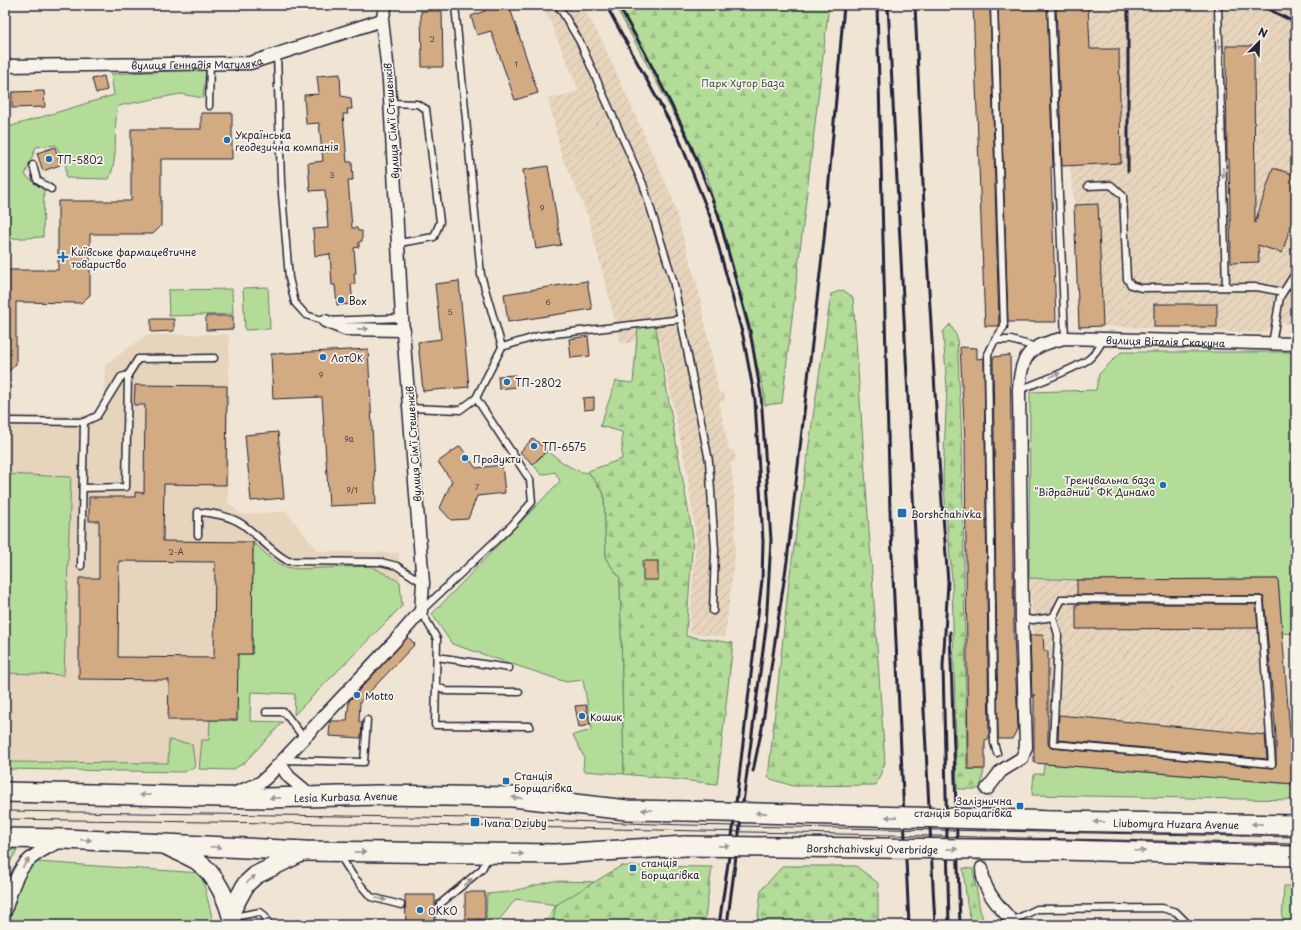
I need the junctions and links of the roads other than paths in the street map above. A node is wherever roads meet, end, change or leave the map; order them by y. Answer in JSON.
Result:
{"nodes":[{"id":1,"x":386,"y":5,"type":"edge"},
{"id":2,"x":455,"y":5,"type":"edge"},
{"id":3,"x":558,"y":5,"type":"edge"},
{"id":4,"x":994,"y":5,"type":"edge"},
{"id":5,"x":1051,"y":5,"type":"edge"},
{"id":6,"x":1216,"y":5,"type":"edge"},
{"id":7,"x":382,"y":20,"type":"junction"},
{"id":8,"x":277,"y":54,"type":"junction"},
{"id":9,"x":210,"y":63,"type":"junction"},
{"id":10,"x":5,"y":66,"type":"edge"},
{"id":11,"x":390,"y":103,"type":"junction"},
{"id":12,"x":209,"y":106,"type":"dead end"},
{"id":13,"x":33,"y":165,"type":"dead end"},
{"id":14,"x":1088,"y":186,"type":"dead end"},
{"id":15,"x":51,"y":189,"type":"dead end"},
{"id":16,"x":399,"y":243,"type":"junction"},
{"id":17,"x":1296,"y":272,"type":"edge"},
{"id":18,"x":1226,"y":286,"type":"junction"},
{"id":19,"x":1283,"y":292,"type":"junction"},
{"id":20,"x":402,"y":318,"type":"junction"},
{"id":21,"x":681,"y":319,"type":"junction"},
{"id":22,"x":325,"y":321,"type":"junction"},
{"id":23,"x":404,"y":330,"type":"junction"},
{"id":24,"x":1065,"y":338,"type":"junction"},
{"id":25,"x":1104,"y":338,"type":"junction"},
{"id":26,"x":995,"y":340,"type":"junction"},
{"id":27,"x":1272,"y":344,"type":"junction"},
{"id":28,"x":1296,"y":344,"type":"edge"},
{"id":29,"x":1036,"y":347,"type":"junction"},
{"id":30,"x":502,"y":348,"type":"junction"},
{"id":31,"x":214,"y":358,"type":"dead end"},
{"id":32,"x":128,"y":375,"type":"junction"},
{"id":33,"x":1019,"y":390,"type":"junction"},
{"id":34,"x":476,"y":398,"type":"junction"},
{"id":35,"x":410,"y":408,"type":"junction"},
{"id":36,"x":5,"y":421,"type":"edge"},
{"id":37,"x":84,"y":422,"type":"junction"},
{"id":38,"x":82,"y":488,"type":"junction"},
{"id":39,"x":198,"y":535,"type":"dead end"},
{"id":40,"x":81,"y":566,"type":"dead end"},
{"id":41,"x":423,"y":583,"type":"junction"},
{"id":42,"x":420,"y":611,"type":"junction"},
{"id":43,"x":713,"y":611,"type":"dead end"},
{"id":44,"x":1053,"y":617,"type":"junction"},
{"id":45,"x":1022,"y":618,"type":"junction"},
{"id":46,"x":437,"y":657,"type":"junction"},
{"id":47,"x":509,"y":668,"type":"dead end"},
{"id":48,"x":436,"y":686,"type":"junction"},
{"id":49,"x":519,"y":692,"type":"dead end"},
{"id":50,"x":266,"y":712,"type":"dead end"},
{"id":51,"x":367,"y":720,"type":"dead end"},
{"id":52,"x":530,"y":726,"type":"dead end"},
{"id":53,"x":304,"y":738,"type":"junction"},
{"id":54,"x":997,"y":753,"type":"dead end"},
{"id":55,"x":282,"y":762,"type":"junction"},
{"id":56,"x":987,"y":789,"type":"tunnel mouth"},
{"id":57,"x":5,"y":792,"type":"edge"},
{"id":58,"x":313,"y":797,"type":"junction"},
{"id":59,"x":224,"y":798,"type":"junction"},
{"id":60,"x":1056,"y":821,"type":"joint"},
{"id":61,"x":1296,"y":825,"type":"edge"},
{"id":62,"x":5,"y":838,"type":"edge"},
{"id":63,"x":65,"y":839,"type":"junction"},
{"id":64,"x":164,"y":845,"type":"junction"},
{"id":65,"x":305,"y":851,"type":"junction"},
{"id":66,"x":337,"y":851,"type":"junction"},
{"id":67,"x":489,"y":853,"type":"junction"},
{"id":68,"x":1296,"y":856,"type":"edge"},
{"id":69,"x":982,"y":868,"type":"tunnel mouth"},
{"id":70,"x":440,"y":904,"type":"dead end"},
{"id":71,"x":401,"y":905,"type":"dead end"},
{"id":72,"x":5,"y":911,"type":"edge"},
{"id":73,"x":232,"y":918,"type":"edge"},
{"id":74,"x":268,"y":923,"type":"dead end"},
{"id":75,"x":1011,"y":923,"type":"edge"},
{"id":76,"x":1189,"y":925,"type":"edge"}],
"edges":[{"from":1,"to":7,"type":"street","name":"вулиця Сімʼї Стешенків"},
{"from":2,"to":30,"type":"lane"},
{"from":3,"to":21,"type":"lane"},
{"from":4,"to":26,"type":"lane"},
{"from":5,"to":24,"type":"lane"},
{"from":6,"to":18,"type":"lane","one_way":true},
{"from":7,"to":8,"type":"street","name":"вулиця Геннадія Матуляка"},
{"from":7,"to":11,"type":"street","name":"вулиця Сімʼї Стешенків"},
{"from":8,"to":9,"type":"street","name":"вулиця Геннадія Матуляка"},
{"from":8,"to":22,"type":"lane"},
{"from":9,"to":10,"type":"street","name":"вулиця Геннадія Матуляка"},
{"from":9,"to":12,"type":"lane"},
{"from":11,"to":16,"type":"street","name":"вулиця Сімʼї Стешенків"},
{"from":11,"to":16,"type":"lane"},
{"from":13,"to":15,"type":"lane"},
{"from":14,"to":18,"type":"lane"},
{"from":16,"to":20,"type":"street","name":"вулиця Сімʼї Стешенків"},
{"from":17,"to":19,"type":"lane"},
{"from":18,"to":19,"type":"lane"},
{"from":19,"to":27,"type":"lane"},
{"from":20,"to":22,"type":"lane"},
{"from":20,"to":23,"type":"street","name":"вулиця Сімʼї Стешенків"},
{"from":21,"to":30,"type":"lane"},
{"from":21,"to":43,"type":"lane"},
{"from":22,"to":23,"type":"street","one_way":true},
{"from":23,"to":35,"type":"street","name":"вулиця Сімʼї Стешенків"},
{"from":24,"to":25,"type":"street","name":"вулиця Віталія Скакуна"},
{"from":24,"to":29,"type":"street","name":"вулиця Віталія Скакуна"},
{"from":25,"to":27,"type":"street","name":"вулиця Віталія Скакуна"},
{"from":33,"to":25,"type":"lane","one_way":true},
{"from":26,"to":29,"type":"lane"},
{"from":26,"to":54,"type":"lane"},
{"from":27,"to":28,"type":"street","name":"вулиця Віталія Скакуна"},
{"from":29,"to":33,"type":"street"},
{"from":30,"to":34,"type":"lane"},
{"from":31,"to":32,"type":"lane"},
{"from":32,"to":37,"type":"lane"},
{"from":32,"to":38,"type":"lane"},
{"from":33,"to":45,"type":"street"},
{"from":34,"to":35,"type":"lane"},
{"from":34,"to":42,"type":"lane"},
{"from":35,"to":41,"type":"street","name":"вулиця Сімʼї Стешенків"},
{"from":36,"to":37,"type":"lane"},
{"from":37,"to":38,"type":"lane"},
{"from":38,"to":40,"type":"lane"},
{"from":39,"to":41,"type":"lane"},
{"from":41,"to":42,"type":"street","name":"вулиця Сімʼї Стешенків"},
{"from":42,"to":46,"type":"lane"},
{"from":42,"to":53,"type":"street"},
{"from":44,"to":44,"type":"lane"},
{"from":44,"to":45,"type":"lane"},
{"from":45,"to":56,"type":"street"},
{"from":46,"to":47,"type":"lane"},
{"from":46,"to":48,"type":"lane"},
{"from":48,"to":49,"type":"lane"},
{"from":48,"to":52,"type":"lane"},
{"from":50,"to":53,"type":"lane"},
{"from":51,"to":55,"type":"lane"},
{"from":53,"to":55,"type":"street"},
{"from":55,"to":58,"type":"street"},
{"from":55,"to":59,"type":"street"},
{"from":59,"to":57,"type":"main road","name":"Lesia Kurbasa Avenue","one_way":true},
{"from":58,"to":59,"type":"main road","name":"Lesia Kurbasa Avenue","one_way":true},
{"from":60,"to":58,"type":"main road","name":"Lesia Kurbasa Avenue","one_way":true,"bridge":true},
{"from":61,"to":60,"type":"main road","name":"Liubomyra Huzara Avenue","one_way":true},
{"from":62,"to":63,"type":"main road"},
{"from":63,"to":64,"type":"main road","one_way":true},
{"from":72,"to":63,"type":"street","one_way":true},
{"from":64,"to":65,"type":"main road","one_way":true},
{"from":64,"to":73,"type":"main road"},
{"from":65,"to":66,"type":"main road"},
{"from":73,"to":65,"type":"main road","one_way":true},
{"from":66,"to":67,"type":"main road","one_way":true},
{"from":66,"to":71,"type":"lane","one_way":true},
{"from":67,"to":68,"type":"main road","name":"Borshchahivskyi Overbridge","one_way":true,"bridge":true},
{"from":70,"to":67,"type":"lane","one_way":true},
{"from":69,"to":75,"type":"street"},
{"from":73,"to":74,"type":"lane"},
{"from":75,"to":76,"type":"lane"}]}
